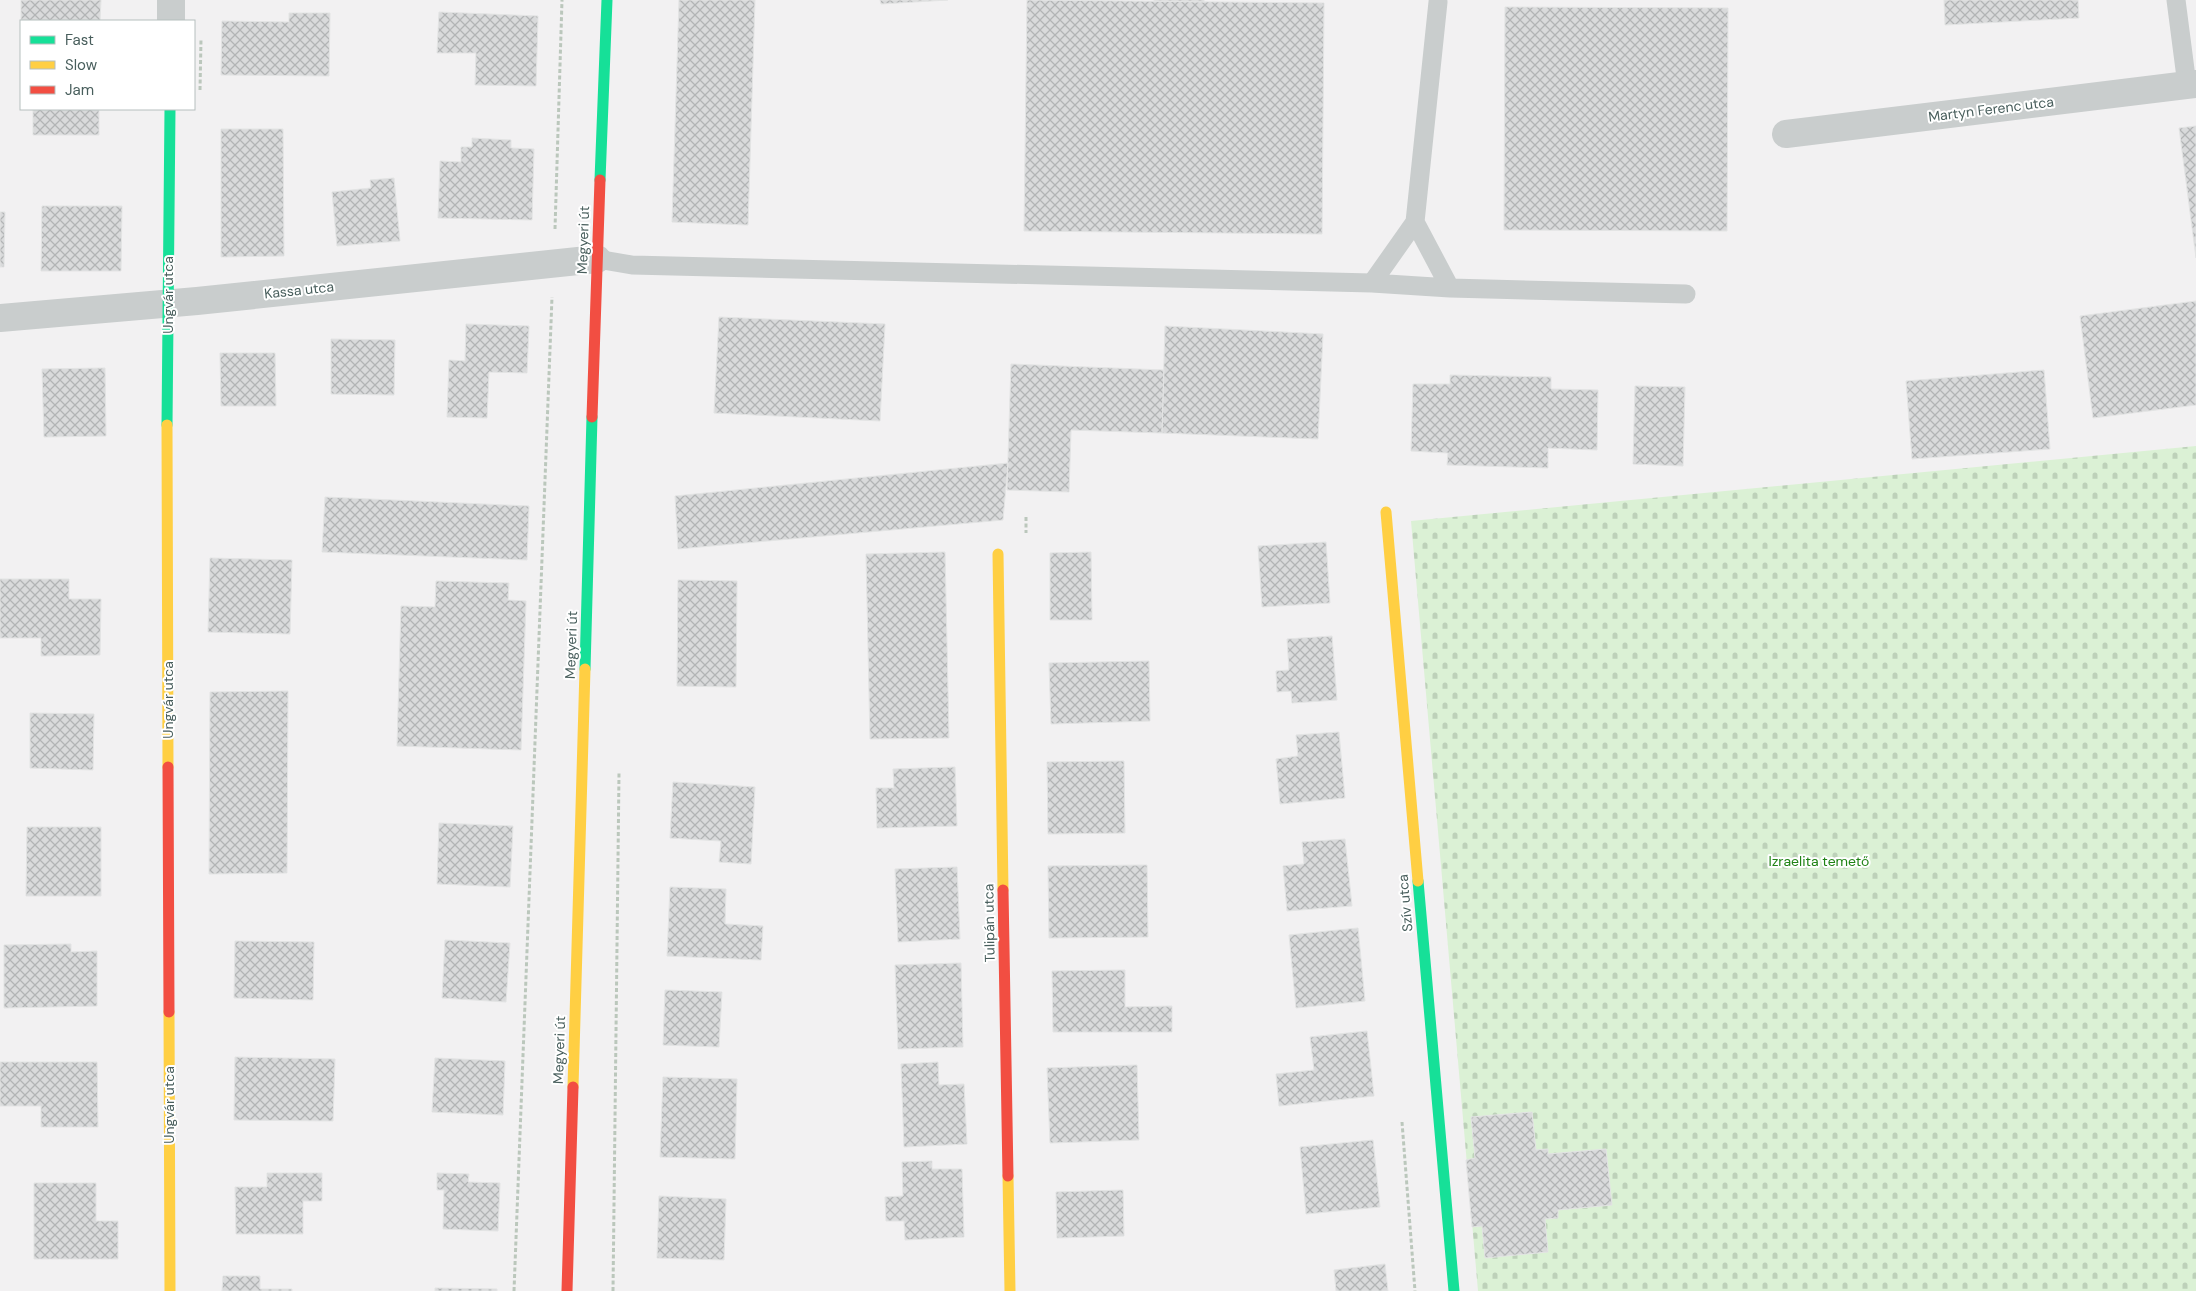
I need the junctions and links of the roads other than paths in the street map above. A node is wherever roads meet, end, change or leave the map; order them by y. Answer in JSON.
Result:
{"nodes":[{"id":1,"x":171,"y":0,"type":"edge"},
{"id":2,"x":607,"y":0,"type":"edge"},
{"id":3,"x":2176,"y":0,"type":"edge"},
{"id":4,"x":1440,"y":1,"type":"edge"},
{"id":5,"x":171,"y":20,"type":"edge"},
{"id":6,"x":2192,"y":84,"type":"edge"},
{"id":7,"x":170,"y":110,"type":"edge"},
{"id":8,"x":1786,"y":134,"type":"dead end"},
{"id":9,"x":1415,"y":222,"type":"junction"},
{"id":10,"x":597,"y":259,"type":"junction"},
{"id":11,"x":1372,"y":283,"type":"junction"},
{"id":12,"x":1450,"y":288,"type":"junction"},
{"id":13,"x":1686,"y":294,"type":"dead end"},
{"id":14,"x":167,"y":304,"type":"junction"},
{"id":15,"x":0,"y":318,"type":"edge"},
{"id":16,"x":1386,"y":512,"type":"dead end"},
{"id":17,"x":998,"y":554,"type":"dead end"},
{"id":18,"x":170,"y":1291,"type":"edge"},
{"id":19,"x":567,"y":1291,"type":"edge"},
{"id":20,"x":1010,"y":1291,"type":"edge"},
{"id":21,"x":1454,"y":1291,"type":"edge"}],
"edges":[{"from":1,"to":5,"type":"street"},
{"from":2,"to":10,"type":"street","name":"Megyeri út"},
{"from":3,"to":6,"type":"lane"},
{"from":4,"to":9,"type":"lane"},
{"from":6,"to":8,"type":"street","name":"Martyn Ferenc utca"},
{"from":7,"to":14,"type":"street","name":"Ungvár utca"},
{"from":9,"to":11,"type":"lane"},
{"from":9,"to":12,"type":"lane"},
{"from":10,"to":11,"type":"lane"},
{"from":10,"to":14,"type":"street","name":"Kassa utca"},
{"from":10,"to":19,"type":"street","name":"Megyeri út"},
{"from":11,"to":12,"type":"lane"},
{"from":12,"to":13,"type":"lane"},
{"from":14,"to":15,"type":"street","name":"Kassa utca"},
{"from":14,"to":18,"type":"street","name":"Ungvár utca"},
{"from":16,"to":21,"type":"street","name":"Szív utca"},
{"from":17,"to":20,"type":"street","name":"Tulipán utca"}]}
